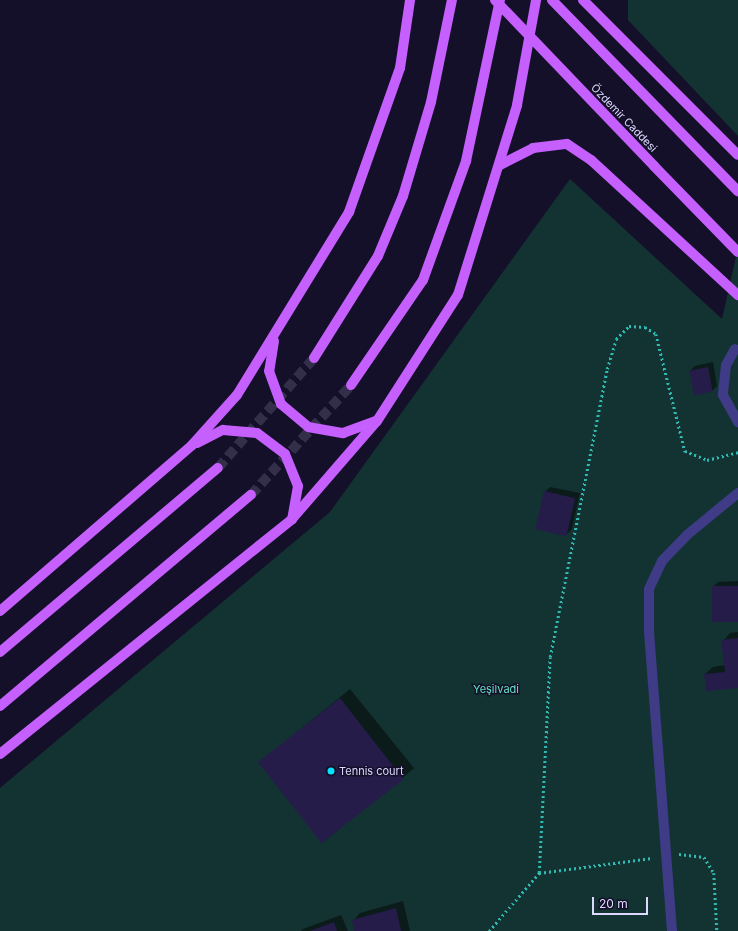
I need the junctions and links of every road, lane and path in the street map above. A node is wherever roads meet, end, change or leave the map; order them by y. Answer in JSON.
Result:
{"nodes":[{"id":1,"x":410,"y":0,"type":"edge"},
{"id":2,"x":452,"y":0,"type":"edge"},
{"id":3,"x":495,"y":0,"type":"edge"},
{"id":4,"x":500,"y":0,"type":"edge"},
{"id":5,"x":536,"y":0,"type":"edge"},
{"id":6,"x":552,"y":0,"type":"edge"},
{"id":7,"x":583,"y":0,"type":"edge"},
{"id":8,"x":738,"y":155,"type":"edge"},
{"id":9,"x":500,"y":165,"type":"junction"},
{"id":10,"x":738,"y":192,"type":"edge"},
{"id":11,"x":738,"y":252,"type":"edge"},
{"id":12,"x":738,"y":295,"type":"edge"},
{"id":13,"x":276,"y":335,"type":"junction"},
{"id":14,"x":735,"y":350,"type":"dead end"},
{"id":15,"x":314,"y":358,"type":"tunnel mouth"},
{"id":16,"x":350,"y":385,"type":"tunnel mouth"},
{"id":17,"x":377,"y":421,"type":"junction"},
{"id":18,"x":738,"y":422,"type":"edge"},
{"id":19,"x":192,"y":445,"type":"junction"},
{"id":20,"x":738,"y":452,"type":"edge"},
{"id":21,"x":218,"y":468,"type":"tunnel mouth"},
{"id":22,"x":738,"y":493,"type":"edge"},
{"id":23,"x":251,"y":495,"type":"tunnel mouth"},
{"id":24,"x":292,"y":519,"type":"junction"},
{"id":25,"x":0,"y":611,"type":"edge"},
{"id":26,"x":0,"y":652,"type":"edge"},
{"id":27,"x":0,"y":706,"type":"edge"},
{"id":28,"x":0,"y":754,"type":"edge"},
{"id":29,"x":666,"y":856,"type":"junction"},
{"id":30,"x":539,"y":874,"type":"junction"},
{"id":31,"x":489,"y":931,"type":"edge"},
{"id":32,"x":672,"y":931,"type":"edge"},
{"id":33,"x":716,"y":931,"type":"edge"}],
"edges":[{"from":1,"to":13,"type":"main road"},
{"from":2,"to":15,"type":"main road"},
{"from":3,"to":11,"type":"main road","name":"Özdemir Caddesi","bridge":true},
{"from":4,"to":16,"type":"main road"},
{"from":5,"to":9,"type":"main road"},
{"from":6,"to":10,"type":"main road"},
{"from":7,"to":8,"type":"main road"},
{"from":9,"to":12,"type":"main road"},
{"from":9,"to":17,"type":"main road"},
{"from":13,"to":17,"type":"main road"},
{"from":13,"to":19,"type":"main road"},
{"from":14,"to":18,"type":"lane"},
{"from":17,"to":24,"type":"main road"},
{"from":19,"to":24,"type":"main road"},
{"from":19,"to":25,"type":"main road"},
{"from":20,"to":30,"type":"path"},
{"from":21,"to":26,"type":"main road"},
{"from":22,"to":29,"type":"lane"},
{"from":23,"to":27,"type":"main road"},
{"from":24,"to":28,"type":"main road"},
{"from":29,"to":30,"type":"path"},
{"from":29,"to":32,"type":"lane"},
{"from":29,"to":33,"type":"path"},
{"from":30,"to":31,"type":"path"}]}
